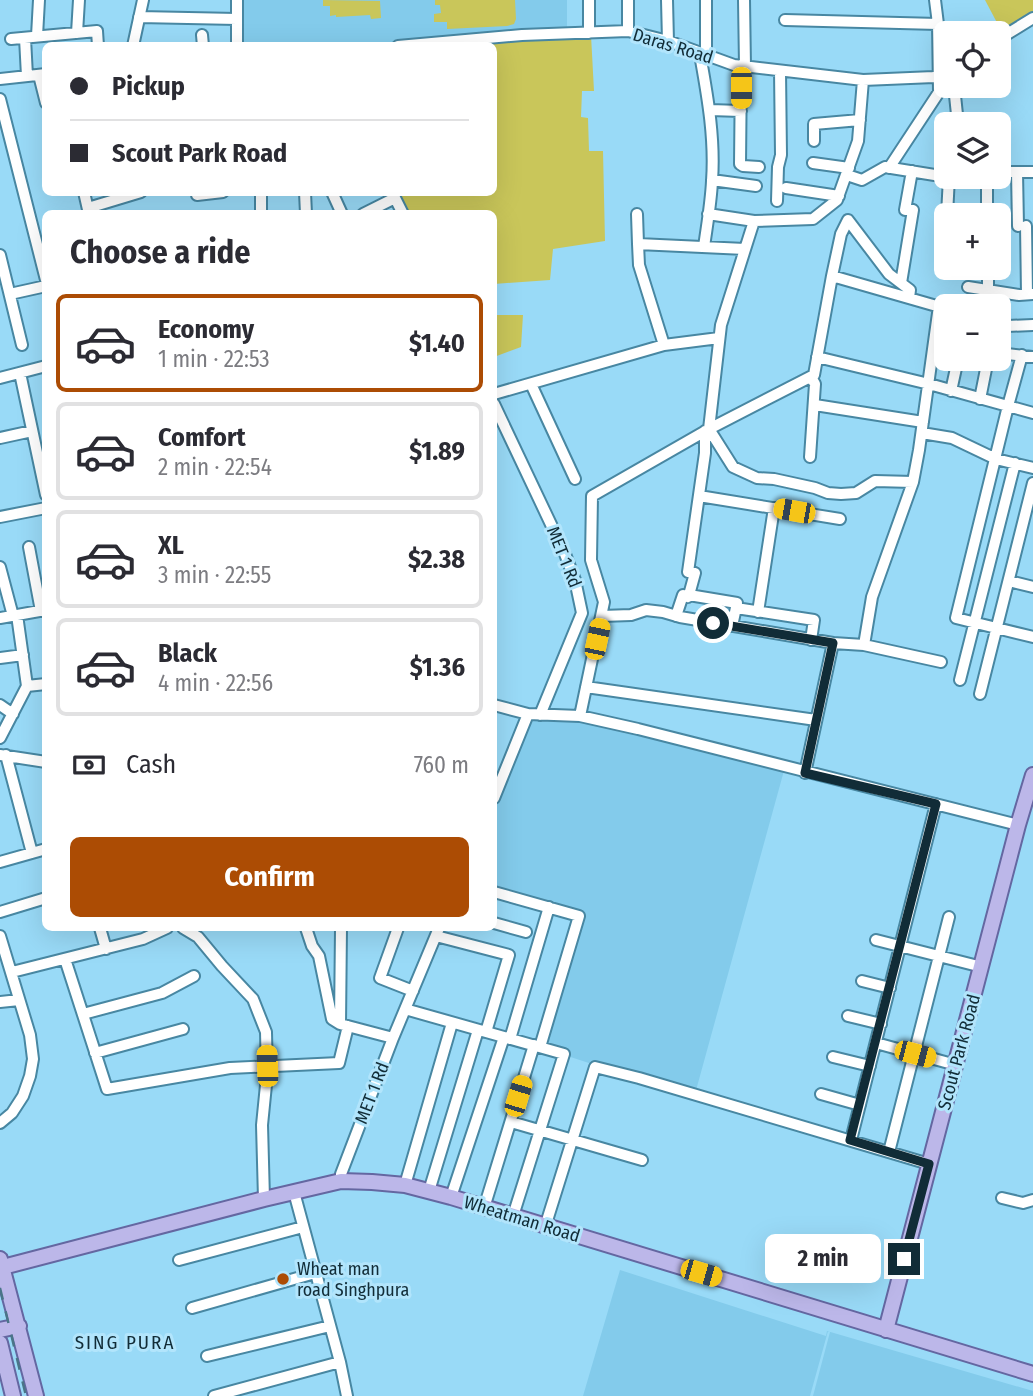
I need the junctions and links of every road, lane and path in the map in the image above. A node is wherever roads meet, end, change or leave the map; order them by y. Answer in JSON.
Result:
{"nodes":[{"id":1,"x":39,"y":0,"type":"edge"},
{"id":2,"x":79,"y":0,"type":"edge"},
{"id":3,"x":143,"y":0,"type":"edge"},
{"id":4,"x":237,"y":0,"type":"edge"},
{"id":5,"x":589,"y":0,"type":"edge"},
{"id":6,"x":628,"y":0,"type":"edge"},
{"id":7,"x":667,"y":0,"type":"edge"},
{"id":8,"x":706,"y":0,"type":"edge"},
{"id":9,"x":744,"y":0,"type":"edge"},
{"id":10,"x":935,"y":0,"type":"edge"},
{"id":11,"x":139,"y":17,"type":"junction"},
{"id":12,"x":237,"y":19,"type":"junction"},
{"id":13,"x":785,"y":20,"type":"dead end"},
{"id":14,"x":1032,"y":20,"type":"edge"},
{"id":15,"x":938,"y":21,"type":"edge"},
{"id":16,"x":934,"y":24,"type":"edge"},
{"id":17,"x":628,"y":32,"type":"junction"},
{"id":18,"x":1011,"y":32,"type":"edge"},
{"id":19,"x":77,"y":33,"type":"junction"},
{"id":20,"x":589,"y":33,"type":"junction"},
{"id":21,"x":37,"y":36,"type":"junction"},
{"id":22,"x":25,"y":38,"type":"junction"},
{"id":23,"x":11,"y":39,"type":"dead end"},
{"id":24,"x":668,"y":41,"type":"junction"},
{"id":25,"x":97,"y":42,"type":"edge"},
{"id":26,"x":134,"y":42,"type":"edge"},
{"id":27,"x":237,"y":42,"type":"edge"},
{"id":28,"x":443,"y":42,"type":"edge"},
{"id":29,"x":702,"y":54,"type":"junction"},
{"id":30,"x":743,"y":66,"type":"junction"},
{"id":31,"x":780,"y":71,"type":"junction"},
{"id":32,"x":42,"y":75,"type":"edge"},
{"id":33,"x":934,"y":75,"type":"edge"},
{"id":34,"x":27,"y":76,"type":"junction"},
{"id":35,"x":0,"y":79,"type":"edge"},
{"id":36,"x":863,"y":80,"type":"junction"},
{"id":37,"x":935,"y":98,"type":"edge"},
{"id":38,"x":0,"y":99,"type":"edge"},
{"id":39,"x":710,"y":110,"type":"junction"},
{"id":40,"x":741,"y":111,"type":"junction"},
{"id":41,"x":860,"y":120,"type":"junction"},
{"id":42,"x":814,"y":141,"type":"dead end"},
{"id":43,"x":813,"y":163,"type":"dead end"},
{"id":44,"x":760,"y":167,"type":"dead end"},
{"id":45,"x":889,"y":168,"type":"junction"},
{"id":46,"x":848,"y":171,"type":"junction"},
{"id":47,"x":912,"y":172,"type":"junction"},
{"id":48,"x":1011,"y":172,"type":"edge"},
{"id":49,"x":1017,"y":172,"type":"junction"},
{"id":50,"x":1033,"y":172,"type":"edge"},
{"id":51,"x":934,"y":175,"type":"edge"},
{"id":52,"x":712,"y":180,"type":"junction"},
{"id":53,"x":756,"y":186,"type":"dead end"},
{"id":54,"x":786,"y":188,"type":"dead end"},
{"id":55,"x":130,"y":196,"type":"edge"},
{"id":56,"x":392,"y":196,"type":"edge"},
{"id":57,"x":839,"y":196,"type":"junction"},
{"id":58,"x":777,"y":201,"type":"dead end"},
{"id":59,"x":91,"y":210,"type":"edge"},
{"id":60,"x":370,"y":210,"type":"edge"},
{"id":61,"x":637,"y":214,"type":"dead end"},
{"id":62,"x":708,"y":214,"type":"junction"},
{"id":63,"x":754,"y":220,"type":"junction"},
{"id":64,"x":638,"y":244,"type":"junction"},
{"id":65,"x":704,"y":247,"type":"junction"},
{"id":66,"x":745,"y":249,"type":"junction"},
{"id":67,"x":0,"y":255,"type":"edge"},
{"id":68,"x":42,"y":255,"type":"edge"},
{"id":69,"x":1030,"y":256,"type":"edge"},
{"id":70,"x":832,"y":276,"type":"junction"},
{"id":71,"x":988,"y":280,"type":"edge"},
{"id":72,"x":901,"y":283,"type":"junction"},
{"id":73,"x":42,"y":287,"type":"edge"},
{"id":74,"x":968,"y":287,"type":"dead end"},
{"id":75,"x":988,"y":290,"type":"junction"},
{"id":76,"x":10,"y":294,"type":"junction"},
{"id":77,"x":1030,"y":294,"type":"edge"},
{"id":78,"x":909,"y":298,"type":"junction"},
{"id":79,"x":934,"y":305,"type":"edge"},
{"id":80,"x":1033,"y":325,"type":"edge"},
{"id":81,"x":1011,"y":326,"type":"edge"},
{"id":82,"x":719,"y":338,"type":"junction"},
{"id":83,"x":22,"y":345,"type":"dead end"},
{"id":84,"x":664,"y":345,"type":"junction"},
{"id":85,"x":934,"y":348,"type":"edge"},
{"id":86,"x":1028,"y":356,"type":"edge"},
{"id":87,"x":817,"y":357,"type":"junction"},
{"id":88,"x":42,"y":367,"type":"edge"},
{"id":89,"x":955,"y":371,"type":"edge"},
{"id":90,"x":986,"y":371,"type":"edge"},
{"id":91,"x":20,"y":373,"type":"junction"},
{"id":92,"x":811,"y":377,"type":"junction"},
{"id":93,"x":0,"y":378,"type":"edge"},
{"id":94,"x":531,"y":384,"type":"junction"},
{"id":95,"x":929,"y":384,"type":"junction"},
{"id":96,"x":951,"y":391,"type":"junction"},
{"id":97,"x":497,"y":393,"type":"edge"},
{"id":98,"x":980,"y":399,"type":"junction"},
{"id":99,"x":815,"y":405,"type":"junction"},
{"id":100,"x":1008,"y":407,"type":"junction"},
{"id":101,"x":497,"y":410,"type":"edge"},
{"id":102,"x":1033,"y":413,"type":"edge"},
{"id":103,"x":923,"y":428,"type":"junction"},
{"id":104,"x":707,"y":430,"type":"junction"},
{"id":105,"x":32,"y":431,"type":"junction"},
{"id":106,"x":0,"y":438,"type":"edge"},
{"id":107,"x":41,"y":452,"type":"edge"},
{"id":108,"x":810,"y":457,"type":"dead end"},
{"id":109,"x":996,"y":459,"type":"junction"},
{"id":110,"x":1015,"y":463,"type":"junction"},
{"id":111,"x":1033,"y":468,"type":"edge"},
{"id":112,"x":575,"y":479,"type":"dead end"},
{"id":113,"x":913,"y":482,"type":"junction"},
{"id":114,"x":1033,"y":483,"type":"edge"},
{"id":115,"x":699,"y":496,"type":"junction"},
{"id":116,"x":775,"y":508,"type":"junction"},
{"id":117,"x":42,"y":509,"type":"edge"},
{"id":118,"x":0,"y":517,"type":"edge"},
{"id":119,"x":840,"y":519,"type":"dead end"},
{"id":120,"x":1021,"y":533,"type":"junction"},
{"id":121,"x":1033,"y":536,"type":"edge"},
{"id":122,"x":29,"y":547,"type":"dead end"},
{"id":123,"x":0,"y":567,"type":"edge"},
{"id":124,"x":1009,"y":581,"type":"junction"},
{"id":125,"x":1033,"y":587,"type":"edge"},
{"id":126,"x":689,"y":594,"type":"junction"},
{"id":127,"x":42,"y":606,"type":"edge"},
{"id":128,"x":736,"y":608,"type":"junction"},
{"id":129,"x":42,"y":610,"type":"edge"},
{"id":130,"x":758,"y":612,"type":"junction"},
{"id":131,"x":601,"y":615,"type":"junction"},
{"id":132,"x":15,"y":616,"type":"junction"},
{"id":133,"x":677,"y":616,"type":"junction"},
{"id":134,"x":0,"y":618,"type":"edge"},
{"id":135,"x":975,"y":623,"type":"junction"},
{"id":136,"x":732,"y":626,"type":"junction"},
{"id":137,"x":998,"y":628,"type":"junction"},
{"id":138,"x":1033,"y":637,"type":"edge"},
{"id":139,"x":811,"y":640,"type":"junction"},
{"id":140,"x":833,"y":643,"type":"junction"},
{"id":141,"x":864,"y":645,"type":"junction"},
{"id":142,"x":23,"y":654,"type":"junction"},
{"id":143,"x":0,"y":658,"type":"edge"},
{"id":144,"x":941,"y":662,"type":"dead end"},
{"id":145,"x":960,"y":680,"type":"dead end"},
{"id":146,"x":42,"y":684,"type":"edge"},
{"id":147,"x":27,"y":686,"type":"junction"},
{"id":148,"x":586,"y":687,"type":"junction"},
{"id":149,"x":980,"y":694,"type":"dead end"},
{"id":150,"x":0,"y":705,"type":"edge"},
{"id":151,"x":497,"y":706,"type":"edge"},
{"id":152,"x":13,"y":714,"type":"junction"},
{"id":153,"x":534,"y":715,"type":"junction"},
{"id":154,"x":580,"y":716,"type":"junction"},
{"id":155,"x":816,"y":720,"type":"junction"},
{"id":156,"x":0,"y":738,"type":"edge"},
{"id":157,"x":3,"y":755,"type":"edge"},
{"id":158,"x":42,"y":761,"type":"edge"},
{"id":159,"x":805,"y":773,"type":"junction"},
{"id":160,"x":1033,"y":775,"type":"edge"},
{"id":161,"x":497,"y":792,"type":"edge"},
{"id":162,"x":936,"y":804,"type":"junction"},
{"id":163,"x":1018,"y":825,"type":"junction"},
{"id":164,"x":42,"y":850,"type":"edge"},
{"id":165,"x":32,"y":853,"type":"junction"},
{"id":166,"x":0,"y":862,"type":"edge"},
{"id":167,"x":497,"y":893,"type":"edge"},
{"id":168,"x":42,"y":899,"type":"edge"},
{"id":169,"x":549,"y":908,"type":"junction"},
{"id":170,"x":0,"y":912,"type":"edge"},
{"id":171,"x":949,"y":917,"type":"dead end"},
{"id":172,"x":497,"y":924,"type":"edge"},
{"id":173,"x":101,"y":931,"type":"edge"},
{"id":174,"x":161,"y":931,"type":"edge"},
{"id":175,"x":189,"y":931,"type":"edge"},
{"id":176,"x":307,"y":931,"type":"edge"},
{"id":177,"x":341,"y":931,"type":"edge"},
{"id":178,"x":397,"y":931,"type":"edge"},
{"id":179,"x":437,"y":932,"type":"edge"},
{"id":180,"x":526,"y":932,"type":"dead end"},
{"id":181,"x":0,"y":936,"type":"edge"},
{"id":182,"x":876,"y":940,"type":"dead end"},
{"id":183,"x":900,"y":946,"type":"junction"},
{"id":184,"x":106,"y":949,"type":"junction"},
{"id":185,"x":940,"y":956,"type":"junction"},
{"id":186,"x":65,"y":959,"type":"junction"},
{"id":187,"x":982,"y":967,"type":"junction"},
{"id":188,"x":12,"y":972,"type":"junction"},
{"id":189,"x":194,"y":976,"type":"dead end"},
{"id":190,"x":862,"y":981,"type":"dead end"},
{"id":191,"x":890,"y":988,"type":"junction"},
{"id":192,"x":413,"y":991,"type":"junction"},
{"id":193,"x":19,"y":1000,"type":"junction"},
{"id":194,"x":0,"y":1002,"type":"edge"},
{"id":195,"x":405,"y":1009,"type":"junction"},
{"id":196,"x":83,"y":1014,"type":"junction"},
{"id":197,"x":848,"y":1016,"type":"dead end"},
{"id":198,"x":452,"y":1023,"type":"junction"},
{"id":199,"x":881,"y":1024,"type":"junction"},
{"id":200,"x":344,"y":1025,"type":"junction"},
{"id":201,"x":183,"y":1029,"type":"dead end"},
{"id":202,"x":482,"y":1031,"type":"junction"},
{"id":203,"x":393,"y":1038,"type":"junction"},
{"id":204,"x":507,"y":1038,"type":"junction"},
{"id":205,"x":876,"y":1043,"type":"junction"},
{"id":206,"x":537,"y":1046,"type":"junction"},
{"id":207,"x":96,"y":1053,"type":"junction"},
{"id":208,"x":915,"y":1054,"type":"junction"},
{"id":209,"x":833,"y":1057,"type":"dead end"},
{"id":210,"x":956,"y":1065,"type":"junction"},
{"id":211,"x":267,"y":1066,"type":"junction"},
{"id":212,"x":870,"y":1066,"type":"junction"},
{"id":213,"x":821,"y":1094,"type":"dead end"},
{"id":214,"x":860,"y":1105,"type":"junction"},
{"id":215,"x":511,"y":1122,"type":"junction"},
{"id":216,"x":0,"y":1123,"type":"edge"},
{"id":217,"x":541,"y":1131,"type":"junction"},
{"id":218,"x":573,"y":1140,"type":"junction"},
{"id":219,"x":850,"y":1140,"type":"junction"},
{"id":220,"x":889,"y":1152,"type":"junction"},
{"id":221,"x":642,"y":1160,"type":"dead end"},
{"id":222,"x":929,"y":1164,"type":"junction"},
{"id":223,"x":341,"y":1181,"type":"junction"},
{"id":224,"x":405,"y":1185,"type":"junction"},
{"id":225,"x":429,"y":1191,"type":"junction"},
{"id":226,"x":294,"y":1192,"type":"junction"},
{"id":227,"x":452,"y":1197,"type":"junction"},
{"id":228,"x":1002,"y":1198,"type":"dead end"},
{"id":229,"x":264,"y":1199,"type":"junction"},
{"id":230,"x":1033,"y":1200,"type":"edge"},
{"id":231,"x":484,"y":1208,"type":"junction"},
{"id":232,"x":513,"y":1216,"type":"junction"},
{"id":233,"x":303,"y":1227,"type":"junction"},
{"id":234,"x":545,"y":1227,"type":"junction"},
{"id":235,"x":179,"y":1260,"type":"dead end"},
{"id":236,"x":1,"y":1262,"type":"edge"},
{"id":237,"x":315,"y":1273,"type":"junction"},
{"id":238,"x":191,"y":1308,"type":"dead end"},
{"id":239,"x":19,"y":1326,"type":"junction"},
{"id":240,"x":330,"y":1326,"type":"junction"},
{"id":241,"x":0,"y":1330,"type":"edge"},
{"id":242,"x":886,"y":1330,"type":"junction"},
{"id":243,"x":0,"y":1343,"type":"edge"},
{"id":244,"x":207,"y":1356,"type":"dead end"},
{"id":245,"x":340,"y":1362,"type":"junction"},
{"id":246,"x":1033,"y":1374,"type":"edge"},
{"id":247,"x":13,"y":1396,"type":"edge"},
{"id":248,"x":36,"y":1396,"type":"edge"},
{"id":249,"x":214,"y":1396,"type":"edge"},
{"id":250,"x":347,"y":1396,"type":"edge"}],
"edges":[{"from":1,"to":21,"type":"street"},
{"from":2,"to":19,"type":"street"},
{"from":3,"to":11,"type":"street"},
{"from":4,"to":12,"type":"street"},
{"from":5,"to":20,"type":"street"},
{"from":6,"to":17,"type":"street"},
{"from":7,"to":24,"type":"street"},
{"from":8,"to":29,"type":"street"},
{"from":9,"to":30,"type":"street"},
{"from":10,"to":15,"type":"street"},
{"from":11,"to":12,"type":"street"},
{"from":11,"to":26,"type":"street"},
{"from":12,"to":27,"type":"street"},
{"from":13,"to":16,"type":"street"},
{"from":14,"to":18,"type":"street"},
{"from":17,"to":20,"type":"street","name":"Daras Road"},
{"from":17,"to":24,"type":"street","name":"Daras Road"},
{"from":19,"to":21,"type":"street"},
{"from":19,"to":25,"type":"street"},
{"from":20,"to":28,"type":"street","name":"Daras Road"},
{"from":21,"to":22,"type":"street"},
{"from":22,"to":23,"type":"street"},
{"from":22,"to":34,"type":"street"},
{"from":24,"to":29,"type":"street","name":"Daras Road"},
{"from":29,"to":30,"type":"street","name":"Daras Road"},
{"from":29,"to":39,"type":"street"},
{"from":30,"to":31,"type":"street","name":"Daras Road"},
{"from":30,"to":40,"type":"street"},
{"from":31,"to":36,"type":"street","name":"Daras Road"},
{"from":31,"to":58,"type":"street"},
{"from":32,"to":34,"type":"street"},
{"from":33,"to":36,"type":"street","name":"Daras Road"},
{"from":34,"to":35,"type":"street"},
{"from":36,"to":41,"type":"street"},
{"from":37,"to":45,"type":"street"},
{"from":38,"to":68,"type":"street"},
{"from":39,"to":40,"type":"street"},
{"from":39,"to":52,"type":"street"},
{"from":40,"to":44,"type":"street"},
{"from":41,"to":42,"type":"street"},
{"from":41,"to":46,"type":"street"},
{"from":43,"to":46,"type":"street"},
{"from":45,"to":46,"type":"street"},
{"from":45,"to":47,"type":"street"},
{"from":46,"to":57,"type":"street"},
{"from":47,"to":51,"type":"street"},
{"from":47,"to":72,"type":"street"},
{"from":48,"to":49,"type":"street"},
{"from":49,"to":50,"type":"street"},
{"from":49,"to":69,"type":"street"},
{"from":52,"to":53,"type":"street"},
{"from":52,"to":62,"type":"street"},
{"from":54,"to":57,"type":"street"},
{"from":55,"to":59,"type":"street"},
{"from":56,"to":60,"type":"street"},
{"from":57,"to":63,"type":"street"},
{"from":61,"to":64,"type":"street"},
{"from":62,"to":63,"type":"street"},
{"from":62,"to":65,"type":"street"},
{"from":63,"to":66,"type":"street"},
{"from":64,"to":65,"type":"street"},
{"from":64,"to":84,"type":"street"},
{"from":65,"to":66,"type":"street"},
{"from":66,"to":82,"type":"street"},
{"from":67,"to":76,"type":"street"},
{"from":69,"to":77,"type":"street"},
{"from":70,"to":72,"type":"street"},
{"from":70,"to":78,"type":"street"},
{"from":70,"to":87,"type":"street"},
{"from":71,"to":75,"type":"street"},
{"from":72,"to":78,"type":"street"},
{"from":73,"to":76,"type":"street"},
{"from":74,"to":75,"type":"street"},
{"from":75,"to":77,"type":"street"},
{"from":76,"to":83,"type":"street"},
{"from":78,"to":79,"type":"street"},
{"from":80,"to":81,"type":"street"},
{"from":82,"to":84,"type":"street"},
{"from":82,"to":104,"type":"street"},
{"from":84,"to":94,"type":"street"},
{"from":85,"to":95,"type":"street"},
{"from":86,"to":100,"type":"street"},
{"from":87,"to":92,"type":"street"},
{"from":87,"to":95,"type":"street"},
{"from":88,"to":91,"type":"street"},
{"from":89,"to":96,"type":"street"},
{"from":90,"to":98,"type":"street"},
{"from":91,"to":93,"type":"street"},
{"from":91,"to":105,"type":"street"},
{"from":92,"to":99,"type":"street"},
{"from":92,"to":104,"type":"street"},
{"from":94,"to":97,"type":"street"},
{"from":94,"to":112,"type":"street"},
{"from":95,"to":96,"type":"street"},
{"from":95,"to":103,"type":"street"},
{"from":96,"to":98,"type":"street"},
{"from":98,"to":100,"type":"street"},
{"from":99,"to":103,"type":"street"},
{"from":99,"to":108,"type":"street"},
{"from":100,"to":102,"type":"street"},
{"from":100,"to":109,"type":"street"},
{"from":101,"to":153,"type":"street","name":"MET 1 Rd"},
{"from":103,"to":109,"type":"street"},
{"from":103,"to":113,"type":"street"},
{"from":104,"to":113,"type":"street"},
{"from":104,"to":115,"type":"street"},
{"from":104,"to":131,"type":"street"},
{"from":105,"to":106,"type":"street"},
{"from":105,"to":107,"type":"street"},
{"from":109,"to":110,"type":"street"},
{"from":109,"to":135,"type":"street"},
{"from":110,"to":111,"type":"street"},
{"from":110,"to":135,"type":"street"},
{"from":113,"to":141,"type":"street"},
{"from":114,"to":120,"type":"street"},
{"from":115,"to":116,"type":"street"},
{"from":115,"to":126,"type":"street"},
{"from":116,"to":119,"type":"street"},
{"from":116,"to":130,"type":"street"},
{"from":117,"to":118,"type":"street"},
{"from":120,"to":121,"type":"street"},
{"from":120,"to":124,"type":"street"},
{"from":122,"to":127,"type":"street"},
{"from":123,"to":132,"type":"street"},
{"from":124,"to":125,"type":"street"},
{"from":124,"to":137,"type":"street"},
{"from":126,"to":128,"type":"street"},
{"from":126,"to":133,"type":"street"},
{"from":128,"to":130,"type":"street"},
{"from":128,"to":136,"type":"street"},
{"from":129,"to":132,"type":"street"},
{"from":130,"to":139,"type":"street"},
{"from":131,"to":133,"type":"street"},
{"from":131,"to":148,"type":"street"},
{"from":132,"to":134,"type":"street"},
{"from":132,"to":142,"type":"street"},
{"from":133,"to":136,"type":"street"},
{"from":135,"to":137,"type":"street"},
{"from":135,"to":145,"type":"street"},
{"from":136,"to":139,"type":"street"},
{"from":137,"to":138,"type":"street"},
{"from":137,"to":149,"type":"street"},
{"from":139,"to":140,"type":"street"},
{"from":140,"to":141,"type":"street"},
{"from":140,"to":155,"type":"street"},
{"from":141,"to":144,"type":"street"},
{"from":142,"to":143,"type":"street"},
{"from":142,"to":147,"type":"street"},
{"from":146,"to":147,"type":"street"},
{"from":147,"to":152,"type":"street"},
{"from":148,"to":154,"type":"street"},
{"from":148,"to":155,"type":"street"},
{"from":150,"to":152,"type":"street"},
{"from":151,"to":153,"type":"street"},
{"from":152,"to":156,"type":"street"},
{"from":153,"to":154,"type":"street"},
{"from":153,"to":161,"type":"street","name":"MET 1 Rd"},
{"from":154,"to":159,"type":"street"},
{"from":155,"to":159,"type":"street"},
{"from":157,"to":158,"type":"street"},
{"from":157,"to":165,"type":"street"},
{"from":159,"to":162,"type":"street"},
{"from":160,"to":163,"type":"main road","name":"Scout Park Road"},
{"from":162,"to":163,"type":"street"},
{"from":162,"to":183,"type":"street"},
{"from":163,"to":187,"type":"main road","name":"Scout Park Road"},
{"from":164,"to":165,"type":"street"},
{"from":165,"to":166,"type":"street"},
{"from":167,"to":169,"type":"street"},
{"from":168,"to":170,"type":"street"},
{"from":169,"to":204,"type":"street"},
{"from":169,"to":206,"type":"street"},
{"from":171,"to":185,"type":"street"},
{"from":172,"to":180,"type":"street"},
{"from":173,"to":184,"type":"street"},
{"from":174,"to":184,"type":"street"},
{"from":175,"to":211,"type":"street"},
{"from":176,"to":200,"type":"street"},
{"from":177,"to":200,"type":"street"},
{"from":178,"to":192,"type":"street"},
{"from":179,"to":192,"type":"street","name":"MET 1 Rd"},
{"from":179,"to":202,"type":"street"},
{"from":181,"to":188,"type":"street"},
{"from":182,"to":183,"type":"street"},
{"from":183,"to":185,"type":"street"},
{"from":183,"to":191,"type":"street"},
{"from":184,"to":186,"type":"street"},
{"from":185,"to":187,"type":"street"},
{"from":185,"to":208,"type":"street"},
{"from":186,"to":188,"type":"street"},
{"from":186,"to":196,"type":"street"},
{"from":187,"to":210,"type":"main road","name":"Scout Park Road"},
{"from":188,"to":193,"type":"street"},
{"from":189,"to":196,"type":"street"},
{"from":190,"to":191,"type":"street"},
{"from":191,"to":199,"type":"street"},
{"from":192,"to":195,"type":"street","name":"MET 1 Rd"},
{"from":193,"to":194,"type":"street"},
{"from":193,"to":216,"type":"street"},
{"from":195,"to":198,"type":"street"},
{"from":195,"to":203,"type":"street","name":"MET 1 Rd"},
{"from":196,"to":207,"type":"street"},
{"from":197,"to":199,"type":"street"},
{"from":198,"to":202,"type":"street"},
{"from":198,"to":224,"type":"street"},
{"from":199,"to":205,"type":"street"},
{"from":200,"to":203,"type":"street"},
{"from":200,"to":211,"type":"street"},
{"from":201,"to":207,"type":"street"},
{"from":202,"to":204,"type":"street"},
{"from":202,"to":225,"type":"street"},
{"from":203,"to":223,"type":"street","name":"MET 1 Rd"},
{"from":204,"to":206,"type":"street"},
{"from":204,"to":227,"type":"street"},
{"from":205,"to":208,"type":"street"},
{"from":205,"to":212,"type":"street"},
{"from":206,"to":215,"type":"street"},
{"from":206,"to":217,"type":"street"},
{"from":207,"to":211,"type":"street"},
{"from":208,"to":210,"type":"street"},
{"from":208,"to":220,"type":"street"},
{"from":209,"to":212,"type":"street"},
{"from":210,"to":222,"type":"main road","name":"Scout Park Road"},
{"from":211,"to":229,"type":"street"},
{"from":212,"to":214,"type":"street"},
{"from":213,"to":214,"type":"street"},
{"from":214,"to":219,"type":"street"},
{"from":215,"to":217,"type":"street"},
{"from":215,"to":231,"type":"street"},
{"from":217,"to":218,"type":"street"},
{"from":217,"to":232,"type":"street"},
{"from":218,"to":219,"type":"street"},
{"from":218,"to":221,"type":"street"},
{"from":218,"to":234,"type":"street"},
{"from":219,"to":220,"type":"street"},
{"from":220,"to":222,"type":"street"},
{"from":222,"to":242,"type":"main road","name":"Scout Park Road"},
{"from":223,"to":224,"type":"main road","name":"Wheatman Road"},
{"from":223,"to":226,"type":"main road","name":"Wheatman Road"},
{"from":224,"to":225,"type":"main road","name":"Wheatman Road"},
{"from":225,"to":227,"type":"main road","name":"Wheatman Road"},
{"from":226,"to":229,"type":"main road","name":"Wheatman Road"},
{"from":226,"to":233,"type":"street"},
{"from":227,"to":231,"type":"main road","name":"Wheatman Road"},
{"from":228,"to":230,"type":"street"},
{"from":229,"to":236,"type":"main road","name":"Wheatman Road"},
{"from":231,"to":232,"type":"main road","name":"Wheatman Road"},
{"from":232,"to":234,"type":"main road","name":"Wheatman Road"},
{"from":233,"to":235,"type":"street"},
{"from":233,"to":237,"type":"street"},
{"from":234,"to":242,"type":"main road","name":"Wheatman Road"},
{"from":236,"to":239,"type":"main road"},
{"from":237,"to":238,"type":"street"},
{"from":237,"to":240,"type":"street"},
{"from":239,"to":241,"type":"main road"},
{"from":239,"to":248,"type":"main road"},
{"from":240,"to":244,"type":"street"},
{"from":240,"to":245,"type":"street"},
{"from":242,"to":246,"type":"main road","name":"Wheatman Road"},
{"from":243,"to":247,"type":"main road"},
{"from":245,"to":249,"type":"street"},
{"from":245,"to":250,"type":"street"}]}
